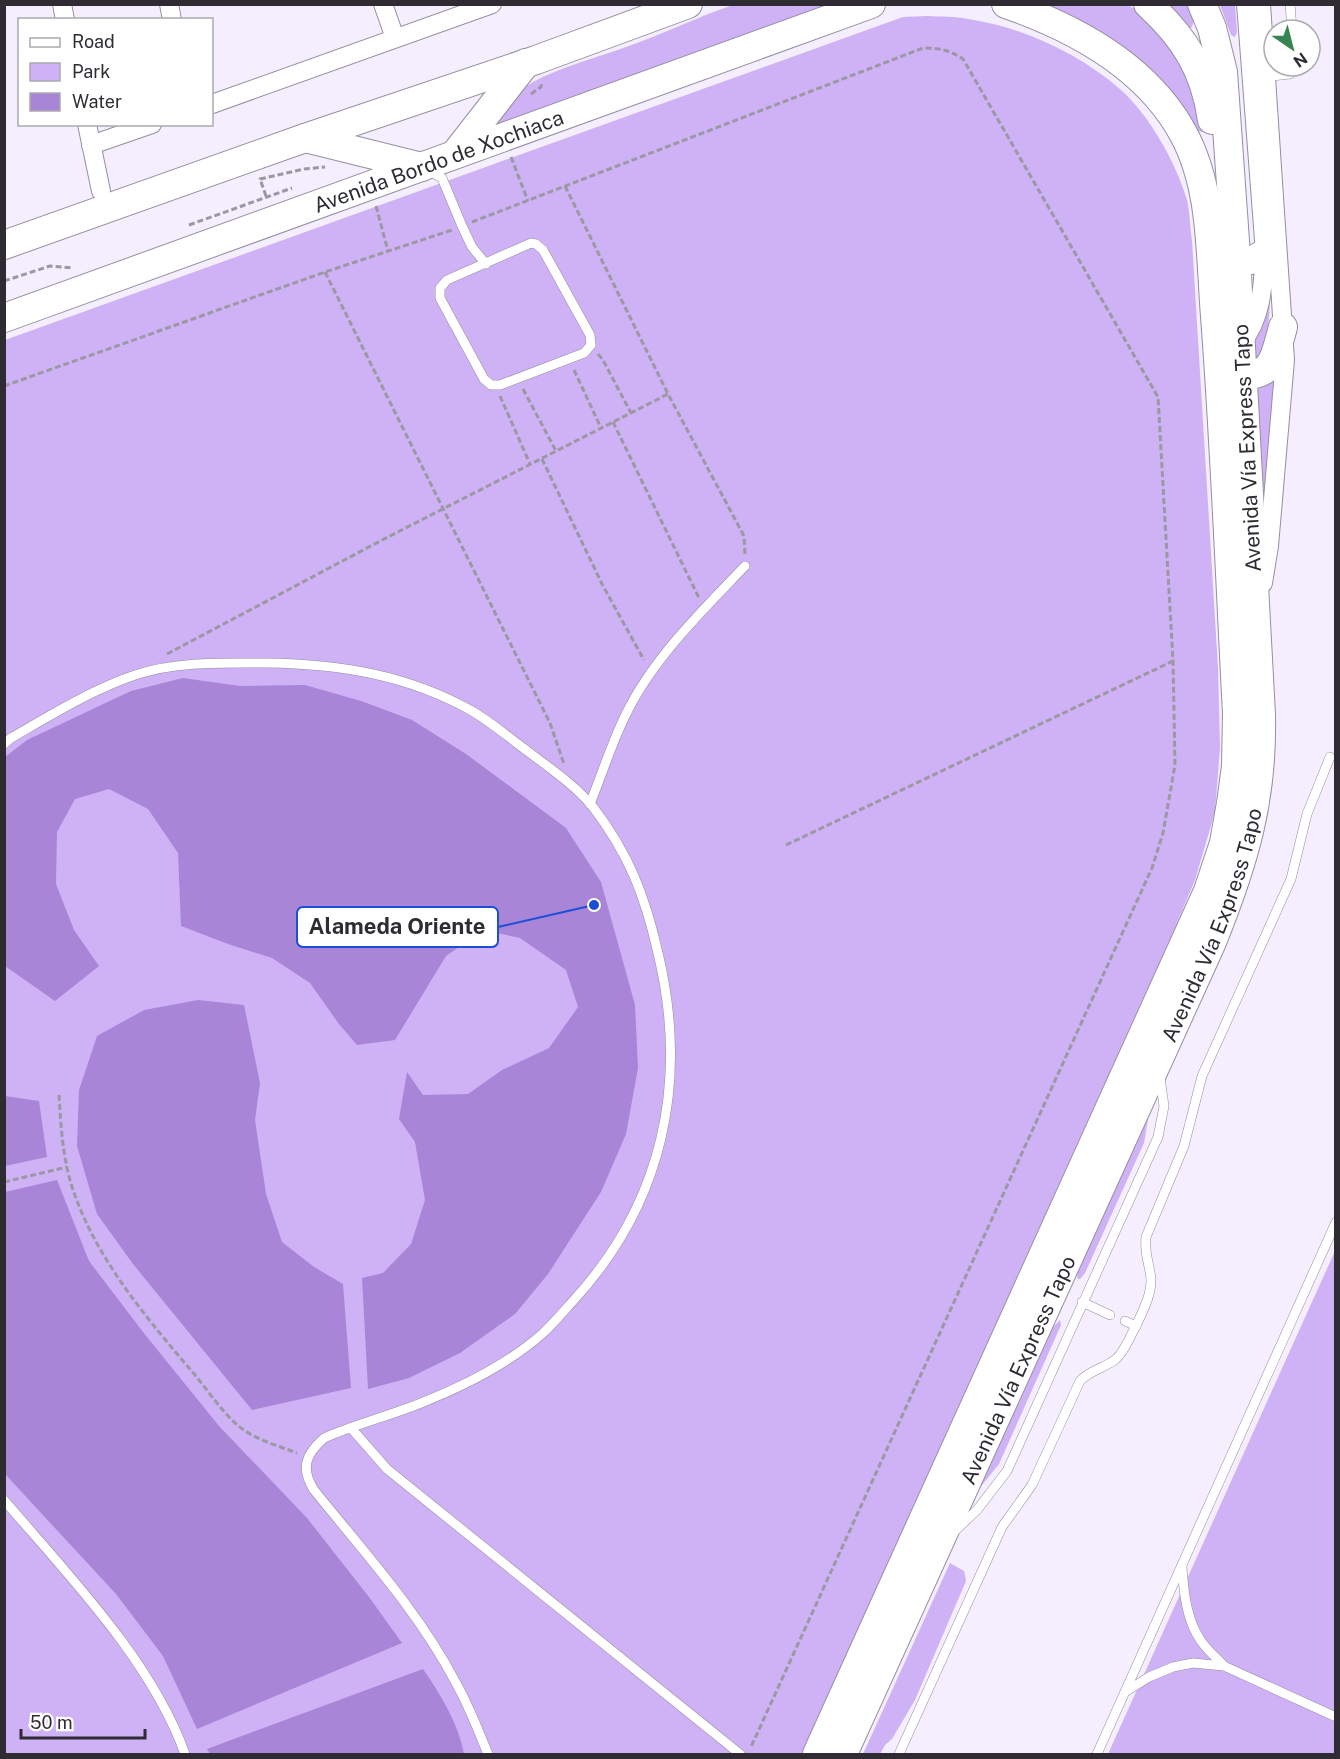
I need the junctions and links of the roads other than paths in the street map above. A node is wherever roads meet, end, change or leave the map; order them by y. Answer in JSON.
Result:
{"nodes":[{"id":1,"x":384,"y":4,"type":"edge"},
{"id":2,"x":492,"y":4,"type":"edge"},
{"id":3,"x":688,"y":4,"type":"edge"},
{"id":4,"x":871,"y":4,"type":"edge"},
{"id":5,"x":1006,"y":4,"type":"edge"},
{"id":6,"x":1148,"y":4,"type":"edge"},
{"id":7,"x":1246,"y":4,"type":"edge"},
{"id":8,"x":1261,"y":4,"type":"edge"},
{"id":9,"x":1207,"y":16,"type":"edge"},
{"id":10,"x":395,"y":38,"type":"junction"},
{"id":11,"x":1184,"y":42,"type":"junction"},
{"id":12,"x":526,"y":63,"type":"junction"},
{"id":13,"x":1258,"y":77,"type":"junction"},
{"id":14,"x":1262,"y":77,"type":"edge"},
{"id":15,"x":213,"y":104,"type":"edge"},
{"id":16,"x":87,"y":126,"type":"edge"},
{"id":17,"x":146,"y":126,"type":"edge"},
{"id":18,"x":305,"y":138,"type":"junction"},
{"id":19,"x":91,"y":145,"type":"junction"},
{"id":20,"x":440,"y":166,"type":"junction"},
{"id":21,"x":101,"y":191,"type":"dead end"},
{"id":22,"x":1206,"y":197,"type":"junction"},
{"id":23,"x":4,"y":245,"type":"edge"},
{"id":24,"x":1265,"y":253,"type":"junction"},
{"id":25,"x":1236,"y":255,"type":"junction"},
{"id":26,"x":486,"y":264,"type":"junction"},
{"id":27,"x":4,"y":318,"type":"edge"},
{"id":28,"x":1283,"y":327,"type":"junction"},
{"id":29,"x":1229,"y":344,"type":"junction"},
{"id":30,"x":1231,"y":376,"type":"junction"},
{"id":31,"x":745,"y":566,"type":"road end"},
{"id":32,"x":1257,"y":623,"type":"junction"},
{"id":33,"x":4,"y":744,"type":"edge"},
{"id":34,"x":1330,"y":756,"type":"dead end"},
{"id":35,"x":590,"y":804,"type":"junction"},
{"id":36,"x":1158,"y":1062,"type":"junction"},
{"id":37,"x":1335,"y":1222,"type":"edge"},
{"id":38,"x":1082,"y":1302,"type":"junction"},
{"id":39,"x":1110,"y":1315,"type":"dead end"},
{"id":40,"x":1125,"y":1321,"type":"dead end"},
{"id":41,"x":1136,"y":1326,"type":"junction"},
{"id":42,"x":351,"y":1428,"type":"junction"},
{"id":43,"x":4,"y":1500,"type":"edge"},
{"id":44,"x":938,"y":1545,"type":"junction"},
{"id":45,"x":1182,"y":1563,"type":"junction"},
{"id":46,"x":1224,"y":1666,"type":"junction"},
{"id":47,"x":1124,"y":1694,"type":"junction"},
{"id":48,"x":1335,"y":1717,"type":"edge"},
{"id":49,"x":185,"y":1755,"type":"edge"},
{"id":50,"x":488,"y":1755,"type":"edge"},
{"id":51,"x":740,"y":1755,"type":"edge"},
{"id":52,"x":817,"y":1755,"type":"edge"},
{"id":53,"x":843,"y":1755,"type":"edge"},
{"id":54,"x":899,"y":1755,"type":"edge"},
{"id":55,"x":1097,"y":1755,"type":"edge"}],
"edges":[{"from":1,"to":10,"type":"street"},
{"from":2,"to":10,"type":"street"},
{"from":3,"to":12,"type":"main road"},
{"from":4,"to":20,"type":"main road","name":"Avenida Bordo de Xochiaca"},
{"from":5,"to":22,"type":"main road"},
{"from":6,"to":11,"type":"main road"},
{"from":7,"to":13,"type":"street"},
{"from":8,"to":13,"type":"street"},
{"from":9,"to":11,"type":"main road"},
{"from":9,"to":25,"type":"main road","name":"Avenida Vía Express Tapo"},
{"from":10,"to":15,"type":"street"},
{"from":11,"to":22,"type":"main road"},
{"from":12,"to":18,"type":"main road"},
{"from":12,"to":20,"type":"main road"},
{"from":13,"to":14,"type":"lane"},
{"from":13,"to":24,"type":"street"},
{"from":13,"to":28,"type":"street"},
{"from":16,"to":19,"type":"street"},
{"from":17,"to":19,"type":"street"},
{"from":18,"to":20,"type":"main road"},
{"from":18,"to":23,"type":"main road"},
{"from":19,"to":21,"type":"street"},
{"from":20,"to":26,"type":"lane"},
{"from":20,"to":27,"type":"main road","name":"Avenida Bordo de Xochiaca"},
{"from":22,"to":29,"type":"main road","name":"Avenida Vía Express Tapo"},
{"from":24,"to":25,"type":"main road"},
{"from":24,"to":29,"type":"street"},
{"from":25,"to":29,"type":"main road","name":"Avenida Vía Express Tapo"},
{"from":26,"to":26,"type":"lane"},
{"from":28,"to":30,"type":"main road"},
{"from":28,"to":32,"type":"street"},
{"from":29,"to":30,"type":"main road","name":"Avenida Vía Express Tapo"},
{"from":30,"to":32,"type":"main road","name":"Avenida Vía Express Tapo"},
{"from":30,"to":52,"type":"main road","name":"Avenida Vía Express Tapo"},
{"from":31,"to":35,"type":"lane"},
{"from":32,"to":36,"type":"main road","name":"Avenida Vía Express Tapo"},
{"from":33,"to":35,"type":"lane"},
{"from":34,"to":41,"type":"lane"},
{"from":35,"to":42,"type":"lane"},
{"from":36,"to":38,"type":"lane"},
{"from":36,"to":44,"type":"main road","name":"Avenida Vía Express Tapo"},
{"from":37,"to":45,"type":"lane"},
{"from":38,"to":39,"type":"lane"},
{"from":38,"to":44,"type":"lane"},
{"from":40,"to":41,"type":"lane"},
{"from":41,"to":54,"type":"lane"},
{"from":42,"to":50,"type":"lane"},
{"from":42,"to":51,"type":"lane"},
{"from":43,"to":49,"type":"lane"},
{"from":44,"to":53,"type":"main road","name":"Avenida Vía Express Tapo"},
{"from":45,"to":46,"type":"lane"},
{"from":45,"to":47,"type":"lane"},
{"from":46,"to":47,"type":"lane"},
{"from":46,"to":48,"type":"lane"},
{"from":47,"to":55,"type":"lane"}]}
